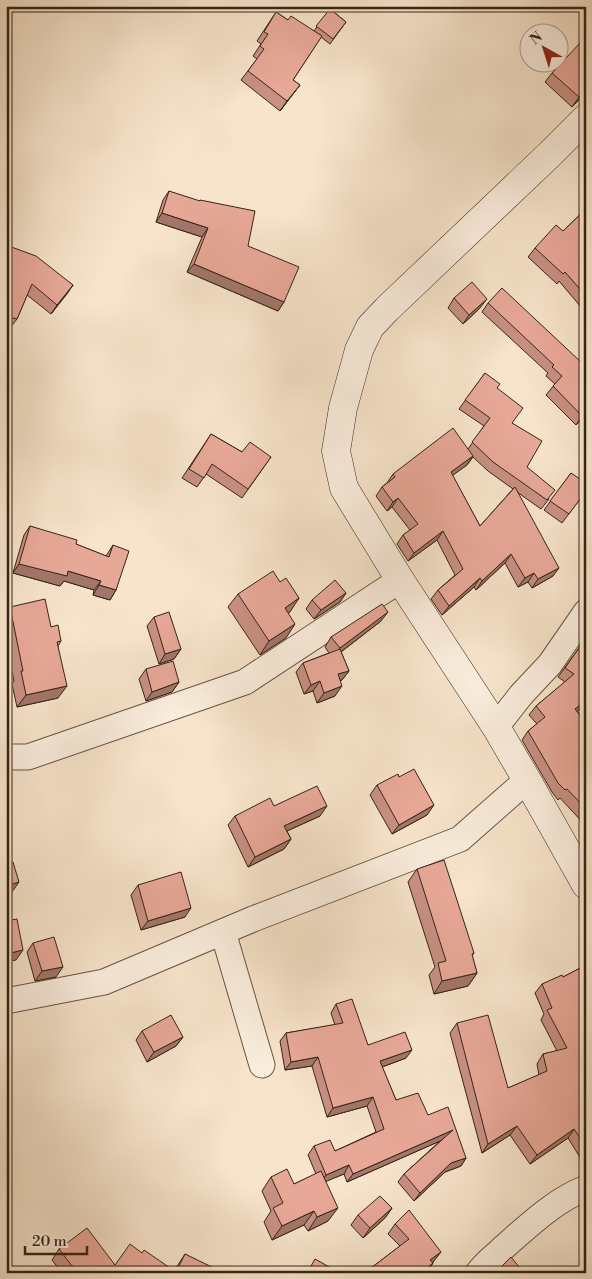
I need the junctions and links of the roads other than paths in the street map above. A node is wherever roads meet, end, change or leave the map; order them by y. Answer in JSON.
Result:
{"nodes":[{"id":1,"x":586,"y":118,"type":"edge"},
{"id":2,"x":400,"y":580,"type":"junction"},
{"id":3,"x":586,"y":612,"type":"edge"},
{"id":4,"x":496,"y":727,"type":"junction"},
{"id":5,"x":6,"y":757,"type":"edge"},
{"id":6,"x":527,"y":780,"type":"junction"},
{"id":7,"x":586,"y":885,"type":"edge"},
{"id":8,"x":223,"y":932,"type":"junction"},
{"id":9,"x":6,"y":1001,"type":"edge"},
{"id":10,"x":262,"y":1065,"type":"dead end"},
{"id":11,"x":586,"y":1188,"type":"edge"},
{"id":12,"x":478,"y":1273,"type":"edge"}],
"edges":[{"from":1,"to":2,"type":"street"},
{"from":2,"to":4,"type":"street"},
{"from":2,"to":5,"type":"street"},
{"from":3,"to":4,"type":"street"},
{"from":4,"to":6,"type":"street"},
{"from":6,"to":7,"type":"street"},
{"from":6,"to":8,"type":"street"},
{"from":8,"to":9,"type":"street"},
{"from":8,"to":10,"type":"street"},
{"from":11,"to":12,"type":"street"}]}
